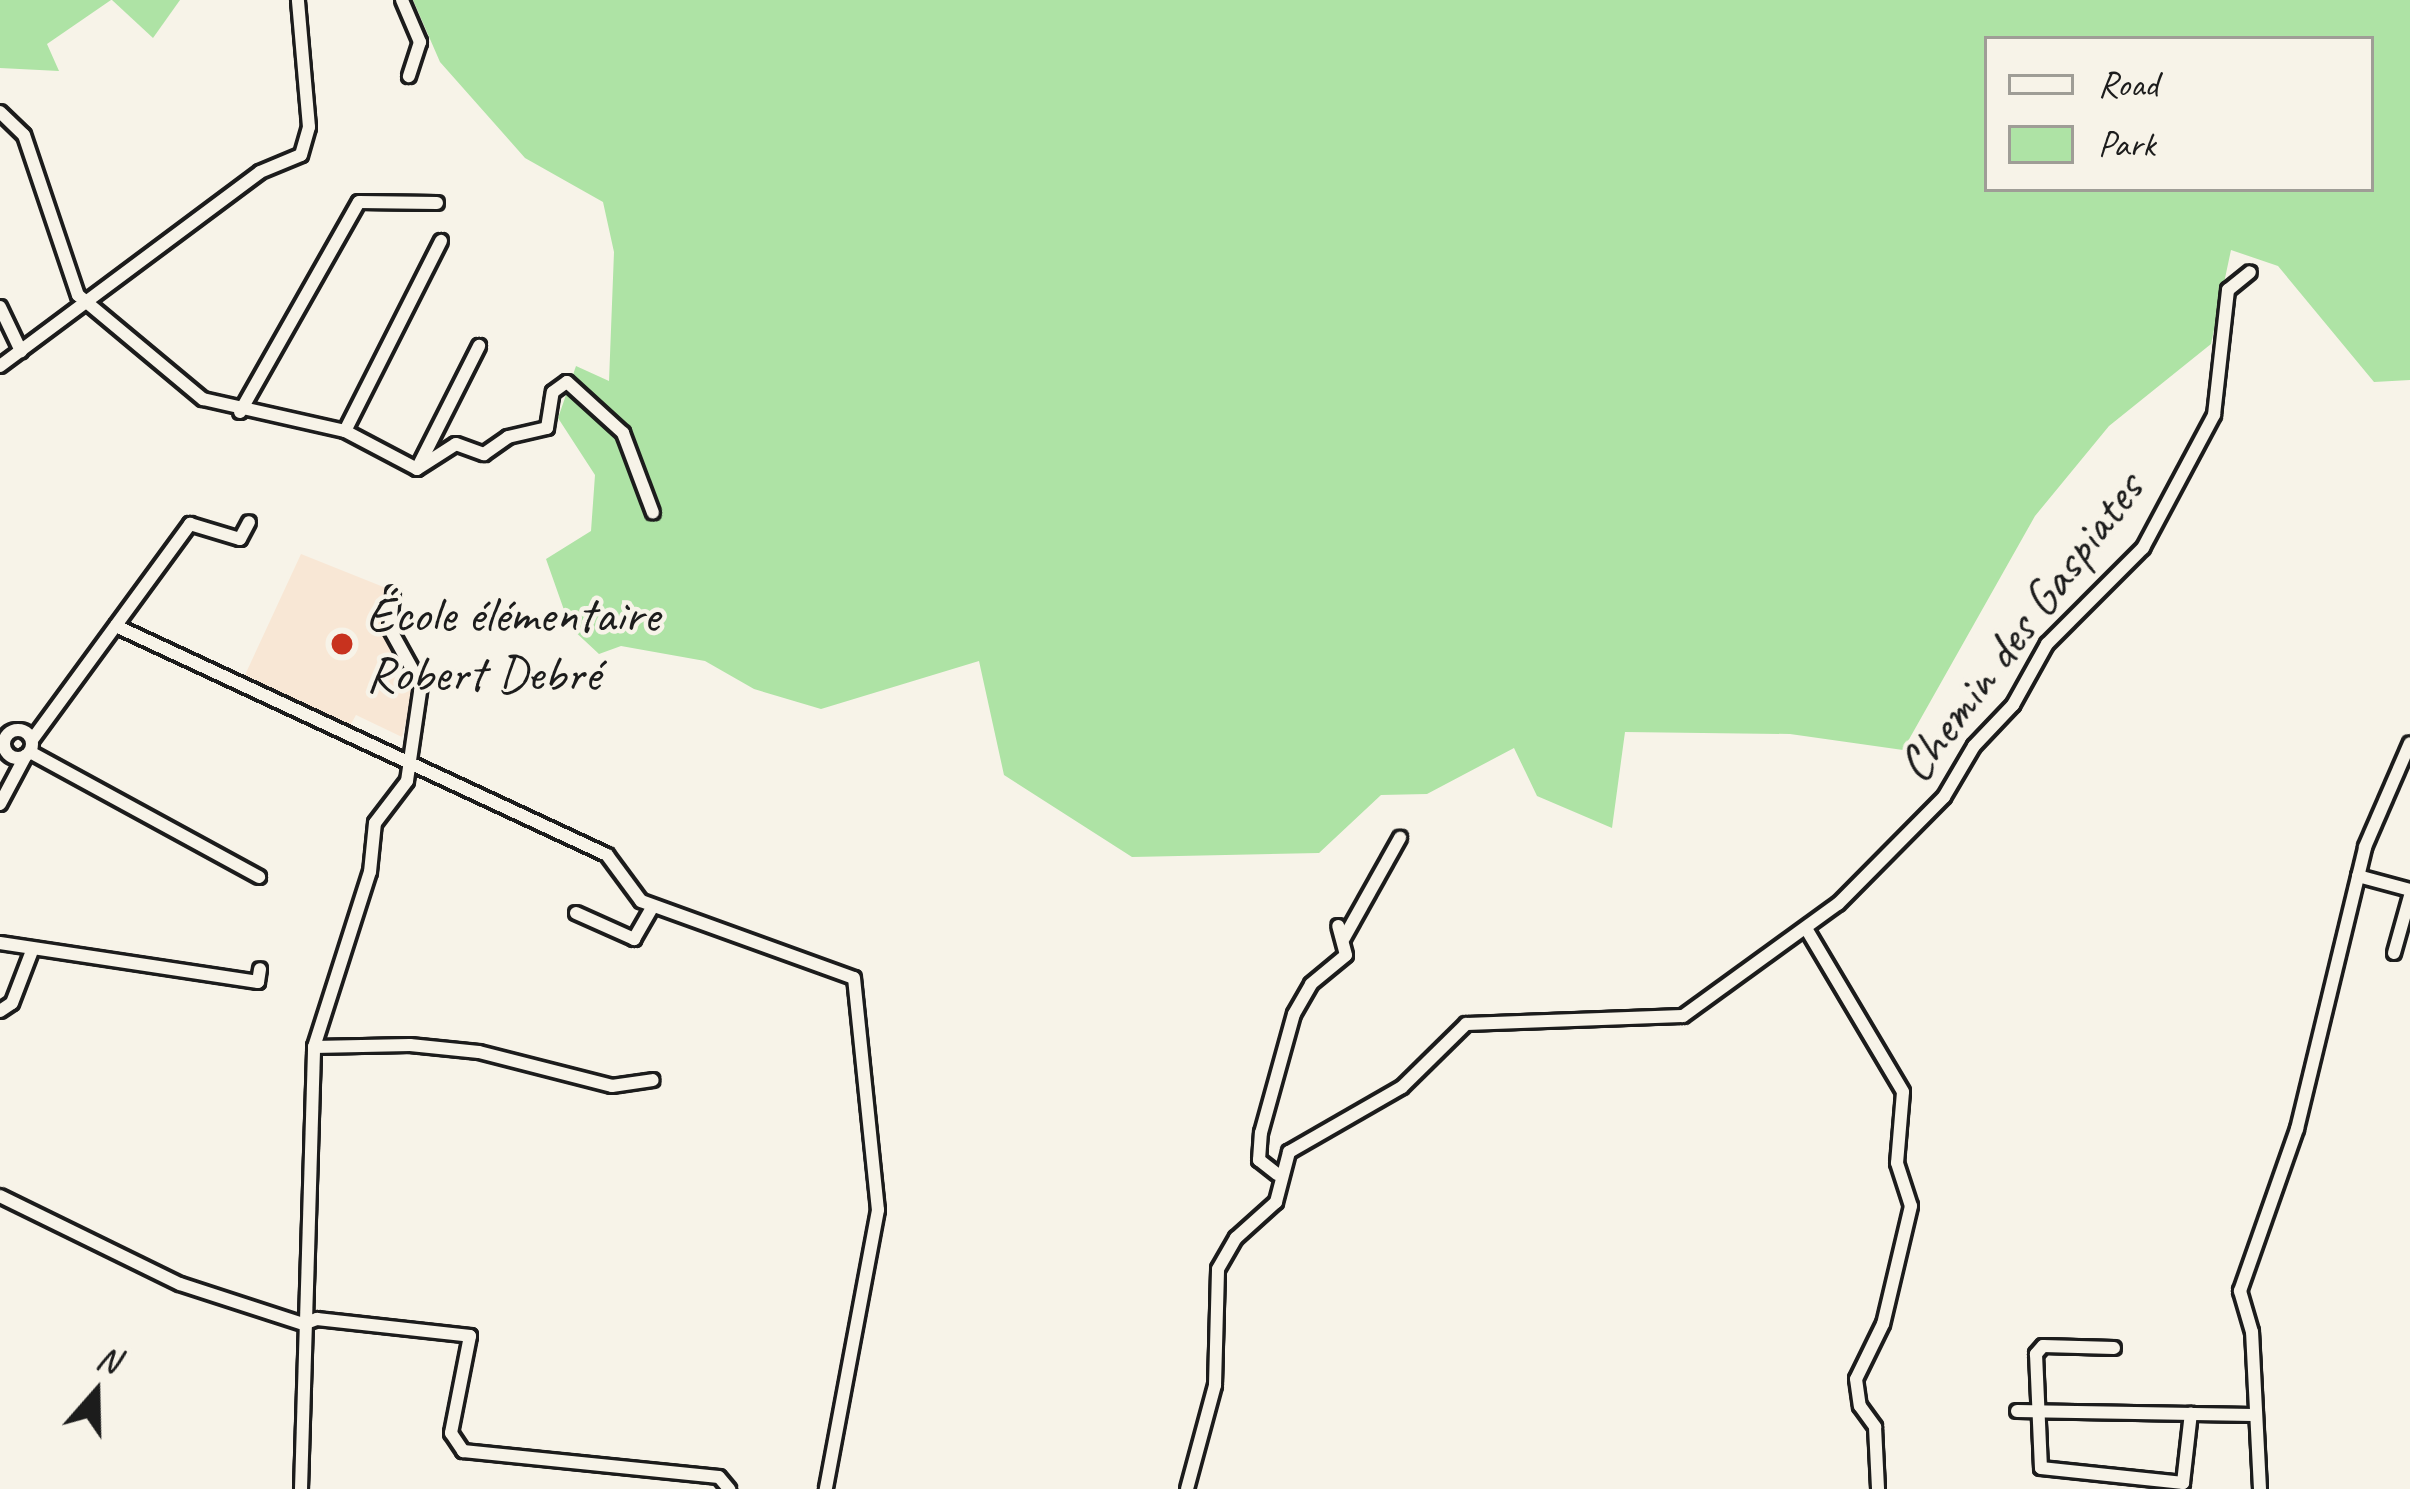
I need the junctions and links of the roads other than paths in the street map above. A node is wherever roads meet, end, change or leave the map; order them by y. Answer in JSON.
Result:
{"nodes":[{"id":1,"x":298,"y":0,"type":"edge"},
{"id":2,"x":402,"y":0,"type":"edge"},
{"id":3,"x":409,"y":76,"type":"dead end"},
{"id":4,"x":0,"y":112,"type":"edge"},
{"id":5,"x":437,"y":203,"type":"dead end"},
{"id":6,"x":441,"y":241,"type":"dead end"},
{"id":7,"x":2250,"y":272,"type":"dead end"},
{"id":8,"x":87,"y":301,"type":"junction"},
{"id":9,"x":0,"y":308,"type":"edge"},
{"id":10,"x":479,"y":346,"type":"dead end"},
{"id":11,"x":21,"y":351,"type":"junction"},
{"id":12,"x":0,"y":366,"type":"edge"},
{"id":13,"x":239,"y":412,"type":"junction"},
{"id":14,"x":345,"y":431,"type":"junction"},
{"id":15,"x":417,"y":470,"type":"junction"},
{"id":16,"x":653,"y":513,"type":"dead end"},
{"id":17,"x":249,"y":522,"type":"dead end"},
{"id":18,"x":393,"y":593,"type":"dead end"},
{"id":19,"x":116,"y":626,"type":"junction"},
{"id":20,"x":4,"y":730,"type":"edge"},
{"id":21,"x":2410,"y":742,"type":"edge"},
{"id":22,"x":28,"y":744,"type":"junction"},
{"id":23,"x":10,"y":754,"type":"junction"},
{"id":24,"x":407,"y":765,"type":"junction"},
{"id":25,"x":11,"y":778,"type":"junction"},
{"id":26,"x":0,"y":804,"type":"edge"},
{"id":27,"x":1400,"y":838,"type":"dead end"},
{"id":28,"x":2358,"y":876,"type":"junction"},
{"id":29,"x":260,"y":878,"type":"dead end"},
{"id":30,"x":2410,"y":893,"type":"edge"},
{"id":31,"x":652,"y":906,"type":"junction"},
{"id":32,"x":576,"y":914,"type":"dead end"},
{"id":33,"x":1807,"y":929,"type":"junction"},
{"id":34,"x":0,"y":943,"type":"edge"},
{"id":35,"x":32,"y":951,"type":"junction"},
{"id":36,"x":2393,"y":953,"type":"dead end"},
{"id":37,"x":260,"y":969,"type":"dead end"},
{"id":38,"x":0,"y":1011,"type":"edge"},
{"id":39,"x":314,"y":1047,"type":"junction"},
{"id":40,"x":653,"y":1080,"type":"dead end"},
{"id":41,"x":1277,"y":1174,"type":"junction"},
{"id":42,"x":0,"y":1196,"type":"edge"},
{"id":43,"x":303,"y":1324,"type":"junction"},
{"id":44,"x":2114,"y":1348,"type":"dead end"},
{"id":45,"x":2017,"y":1411,"type":"dead end"},
{"id":46,"x":2038,"y":1412,"type":"junction"},
{"id":47,"x":2191,"y":1413,"type":"junction"},
{"id":48,"x":2253,"y":1414,"type":"junction"},
{"id":49,"x":301,"y":1489,"type":"edge"},
{"id":50,"x":729,"y":1489,"type":"edge"},
{"id":51,"x":826,"y":1489,"type":"edge"},
{"id":52,"x":1187,"y":1489,"type":"edge"},
{"id":53,"x":1879,"y":1489,"type":"edge"},
{"id":54,"x":2260,"y":1489,"type":"edge"}],
"edges":[{"from":1,"to":8,"type":"street"},
{"from":2,"to":3,"type":"street"},
{"from":4,"to":8,"type":"street"},
{"from":5,"to":13,"type":"street"},
{"from":6,"to":14,"type":"street"},
{"from":7,"to":33,"type":"street","name":"Chemin des Gaspiates"},
{"from":8,"to":11,"type":"street"},
{"from":8,"to":13,"type":"street"},
{"from":9,"to":11,"type":"street"},
{"from":10,"to":15,"type":"street"},
{"from":11,"to":12,"type":"street"},
{"from":13,"to":14,"type":"street"},
{"from":14,"to":15,"type":"street"},
{"from":15,"to":16,"type":"street"},
{"from":17,"to":19,"type":"street"},
{"from":18,"to":24,"type":"street"},
{"from":19,"to":22,"type":"street"},
{"from":19,"to":24,"type":"street"},
{"from":20,"to":22,"type":"street"},
{"from":20,"to":23,"type":"street"},
{"from":21,"to":28,"type":"street"},
{"from":22,"to":23,"type":"street"},
{"from":22,"to":25,"type":"street"},
{"from":22,"to":29,"type":"street"},
{"from":23,"to":25,"type":"street"},
{"from":24,"to":31,"type":"street"},
{"from":24,"to":39,"type":"street"},
{"from":25,"to":26,"type":"street"},
{"from":27,"to":41,"type":"street"},
{"from":28,"to":30,"type":"street"},
{"from":28,"to":48,"type":"street"},
{"from":30,"to":36,"type":"street"},
{"from":31,"to":32,"type":"street"},
{"from":31,"to":51,"type":"street"},
{"from":33,"to":41,"type":"street","name":"Chemin des Gaspiates"},
{"from":33,"to":53,"type":"street"},
{"from":34,"to":35,"type":"street"},
{"from":35,"to":37,"type":"street"},
{"from":35,"to":38,"type":"street"},
{"from":39,"to":40,"type":"street"},
{"from":39,"to":43,"type":"street"},
{"from":41,"to":52,"type":"street","name":"Chemin des Gaspiates"},
{"from":42,"to":43,"type":"street"},
{"from":43,"to":49,"type":"street"},
{"from":43,"to":50,"type":"street"},
{"from":44,"to":46,"type":"street"},
{"from":45,"to":46,"type":"street"},
{"from":46,"to":47,"type":"street"},
{"from":46,"to":47,"type":"street"},
{"from":47,"to":48,"type":"street"},
{"from":48,"to":54,"type":"street"}]}
